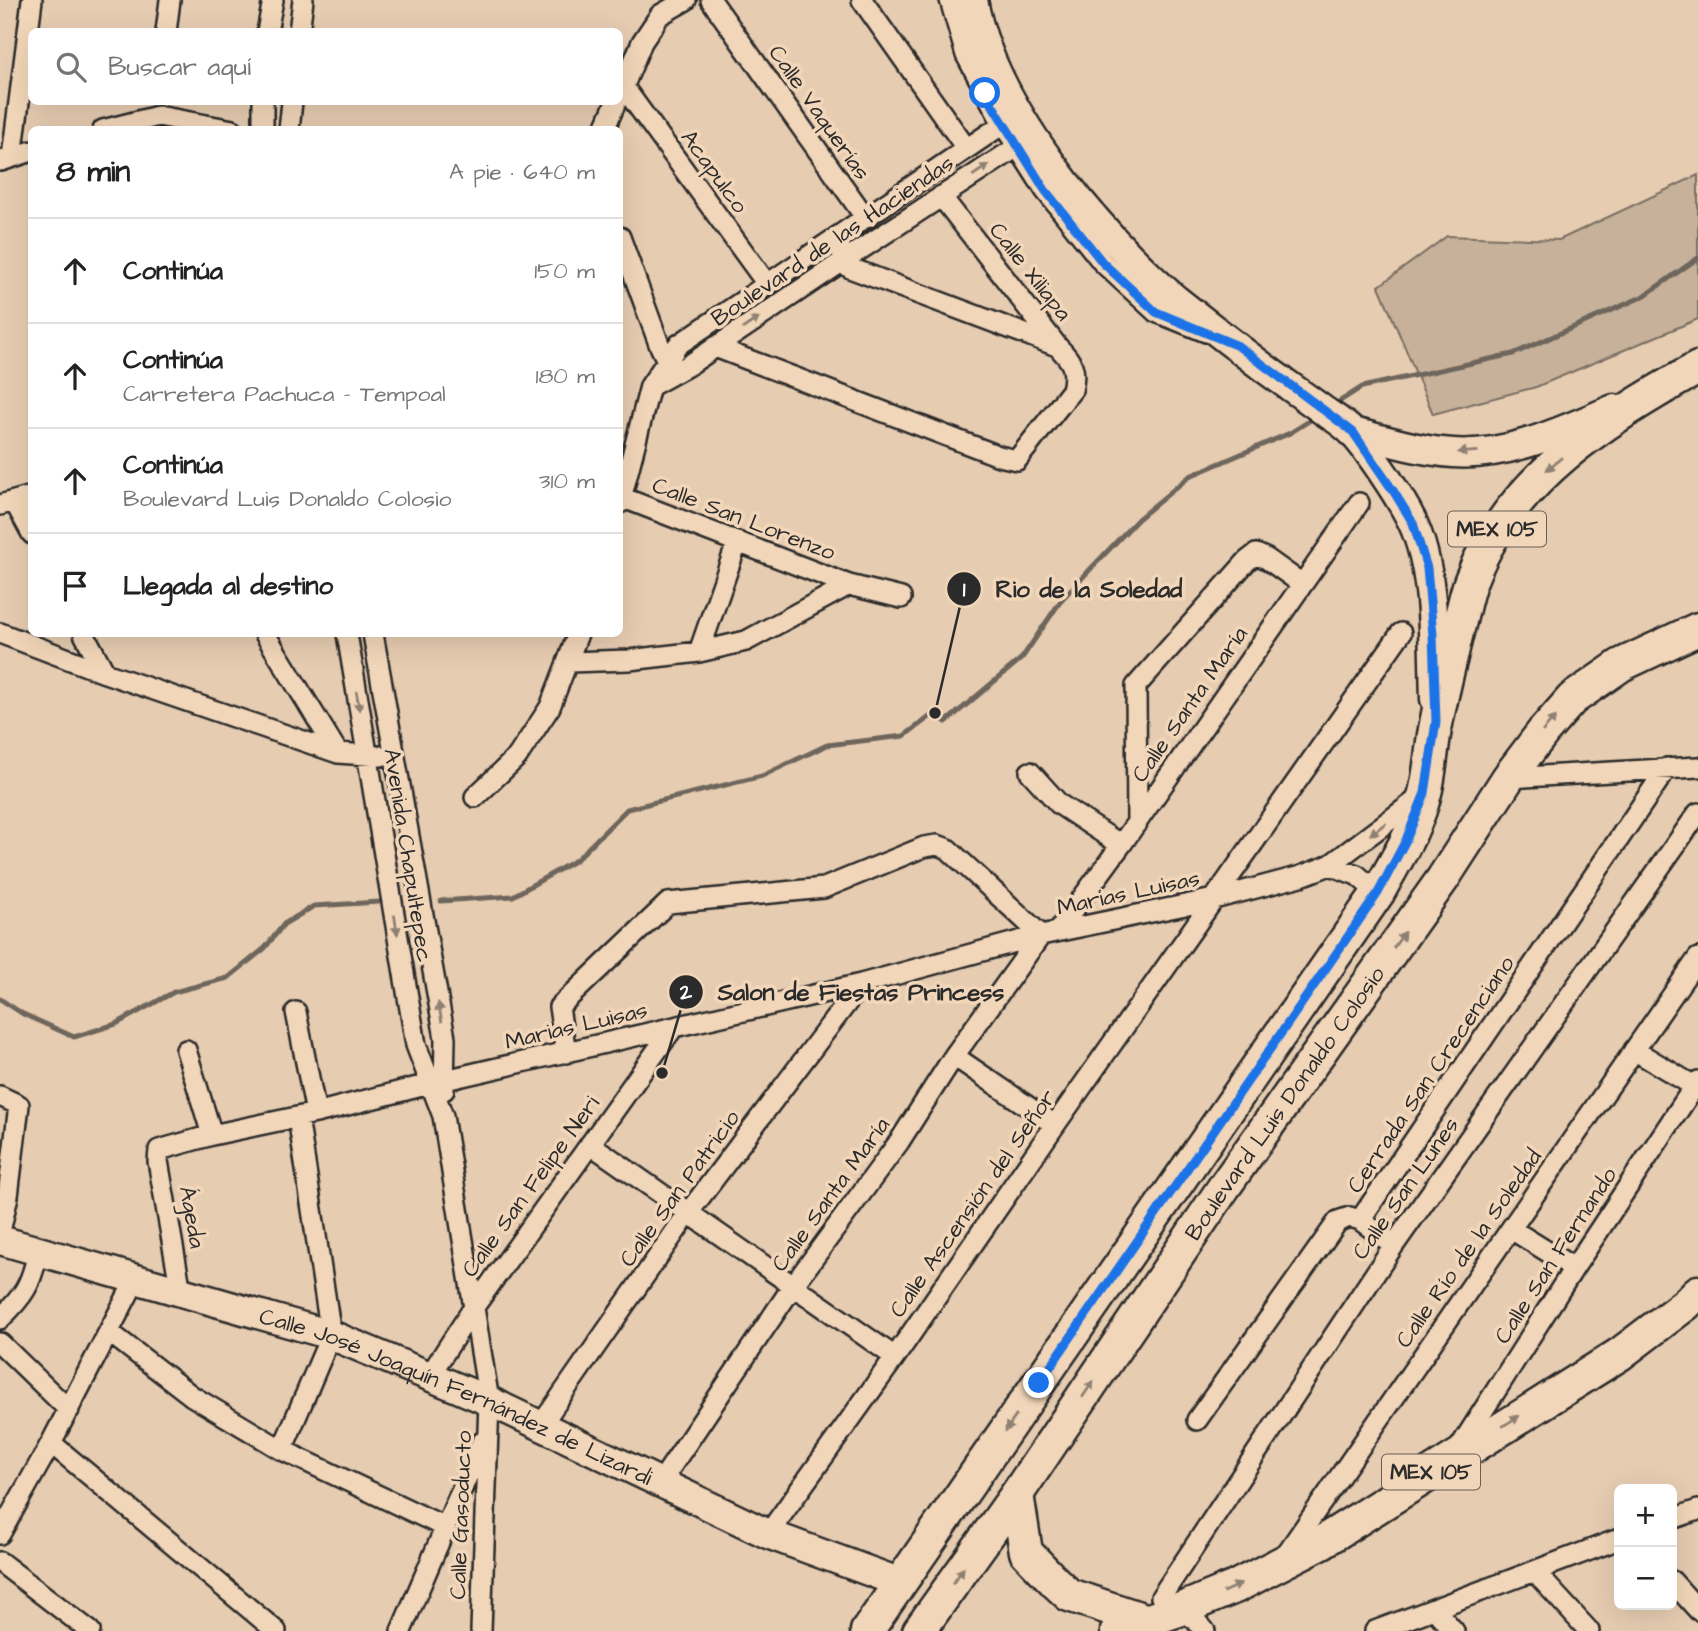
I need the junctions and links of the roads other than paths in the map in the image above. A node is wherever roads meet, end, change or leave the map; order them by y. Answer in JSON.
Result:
{"nodes":[{"id":1,"x":32,"y":0,"type":"edge"},
{"id":2,"x":170,"y":0,"type":"edge"},
{"id":3,"x":272,"y":0,"type":"edge"},
{"id":4,"x":303,"y":0,"type":"edge"},
{"id":5,"x":686,"y":0,"type":"edge"},
{"id":6,"x":710,"y":0,"type":"edge"},
{"id":7,"x":862,"y":0,"type":"edge"},
{"id":8,"x":950,"y":0,"type":"edge"},
{"id":9,"x":974,"y":0,"type":"edge"},
{"id":10,"x":166,"y":28,"type":"edge"},
{"id":11,"x":268,"y":28,"type":"edge"},
{"id":12,"x":300,"y":28,"type":"edge"},
{"id":13,"x":623,"y":87,"type":"edge"},
{"id":14,"x":623,"y":98,"type":"edge"},
{"id":15,"x":263,"y":105,"type":"edge"},
{"id":16,"x":292,"y":105,"type":"edge"},
{"id":17,"x":615,"y":105,"type":"edge"},
{"id":18,"x":159,"y":109,"type":"edge"},
{"id":19,"x":1003,"y":124,"type":"junction"},
{"id":20,"x":133,"y":125,"type":"edge"},
{"id":21,"x":219,"y":126,"type":"edge"},
{"id":22,"x":263,"y":126,"type":"edge"},
{"id":23,"x":289,"y":126,"type":"edge"},
{"id":24,"x":606,"y":126,"type":"edge"},
{"id":25,"x":1017,"y":147,"type":"junction"},
{"id":26,"x":965,"y":148,"type":"junction"},
{"id":27,"x":28,"y":152,"type":"edge"},
{"id":28,"x":6,"y":159,"type":"edge"},
{"id":29,"x":941,"y":196,"type":"junction"},
{"id":30,"x":865,"y":218,"type":"junction"},
{"id":31,"x":833,"y":239,"type":"junction"},
{"id":32,"x":623,"y":245,"type":"edge"},
{"id":33,"x":846,"y":258,"type":"junction"},
{"id":34,"x":767,"y":284,"type":"junction"},
{"id":35,"x":1238,"y":346,"type":"junction"},
{"id":36,"x":715,"y":347,"type":"junction"},
{"id":37,"x":1058,"y":347,"type":"junction"},
{"id":38,"x":670,"y":367,"type":"junction"},
{"id":39,"x":1698,"y":368,"type":"edge"},
{"id":40,"x":1649,"y":395,"type":"junction"},
{"id":41,"x":1346,"y":427,"type":"junction"},
{"id":42,"x":623,"y":489,"type":"edge"},
{"id":43,"x":15,"y":501,"type":"edge"},
{"id":44,"x":623,"y":501,"type":"edge"},
{"id":45,"x":1359,"y":503,"type":"dead end"},
{"id":46,"x":28,"y":526,"type":"edge"},
{"id":47,"x":737,"y":543,"type":"junction"},
{"id":48,"x":849,"y":584,"type":"junction"},
{"id":49,"x":1302,"y":584,"type":"junction"},
{"id":50,"x":901,"y":598,"type":"dead end"},
{"id":51,"x":1698,"y":629,"type":"edge"},
{"id":52,"x":0,"y":633,"type":"edge"},
{"id":53,"x":1401,"y":633,"type":"dead end"},
{"id":54,"x":86,"y":637,"type":"edge"},
{"id":55,"x":267,"y":637,"type":"edge"},
{"id":56,"x":348,"y":637,"type":"edge"},
{"id":57,"x":373,"y":637,"type":"edge"},
{"id":58,"x":577,"y":637,"type":"edge"},
{"id":59,"x":699,"y":652,"type":"junction"},
{"id":60,"x":569,"y":662,"type":"junction"},
{"id":61,"x":104,"y":673,"type":"junction"},
{"id":62,"x":1436,"y":722,"type":"junction"},
{"id":63,"x":338,"y":753,"type":"junction"},
{"id":64,"x":368,"y":756,"type":"junction"},
{"id":65,"x":393,"y":756,"type":"junction"},
{"id":66,"x":1698,"y":767,"type":"edge"},
{"id":67,"x":1667,"y":768,"type":"junction"},
{"id":68,"x":1030,"y":772,"type":"dead end"},
{"id":69,"x":1508,"y":778,"type":"junction"},
{"id":70,"x":1425,"y":793,"type":"junction"},
{"id":71,"x":475,"y":797,"type":"dead end"},
{"id":72,"x":1698,"y":813,"type":"edge"},
{"id":73,"x":1137,"y":823,"type":"junction"},
{"id":74,"x":1121,"y":845,"type":"junction"},
{"id":75,"x":1330,"y":865,"type":"junction"},
{"id":76,"x":1378,"y":893,"type":"junction"},
{"id":77,"x":1214,"y":899,"type":"junction"},
{"id":78,"x":1049,"y":933,"type":"junction"},
{"id":79,"x":1698,"y":958,"type":"edge"},
{"id":80,"x":861,"y":984,"type":"junction"},
{"id":81,"x":296,"y":1012,"type":"dead end"},
{"id":82,"x":673,"y":1028,"type":"junction"},
{"id":83,"x":186,"y":1049,"type":"dead end"},
{"id":84,"x":1634,"y":1050,"type":"junction"},
{"id":85,"x":566,"y":1053,"type":"junction"},
{"id":86,"x":954,"y":1056,"type":"junction"},
{"id":87,"x":438,"y":1082,"type":"junction"},
{"id":88,"x":1696,"y":1084,"type":"edge"},
{"id":89,"x":0,"y":1096,"type":"edge"},
{"id":90,"x":307,"y":1115,"type":"junction"},
{"id":91,"x":1055,"y":1125,"type":"junction"},
{"id":92,"x":212,"y":1135,"type":"junction"},
{"id":93,"x":590,"y":1144,"type":"junction"},
{"id":94,"x":159,"y":1150,"type":"joint"},
{"id":95,"x":5,"y":1180,"type":"edge"},
{"id":96,"x":689,"y":1213,"type":"junction"},
{"id":97,"x":1360,"y":1220,"type":"junction"},
{"id":98,"x":1511,"y":1229,"type":"junction"},
{"id":99,"x":0,"y":1232,"type":"edge"},
{"id":100,"x":0,"y":1240,"type":"edge"},
{"id":101,"x":1394,"y":1245,"type":"junction"},
{"id":102,"x":38,"y":1252,"type":"junction"},
{"id":103,"x":1574,"y":1268,"type":"junction"},
{"id":104,"x":136,"y":1279,"type":"junction"},
{"id":105,"x":793,"y":1286,"type":"junction"},
{"id":106,"x":181,"y":1292,"type":"junction"},
{"id":107,"x":1698,"y":1292,"type":"edge"},
{"id":108,"x":474,"y":1307,"type":"junction"},
{"id":109,"x":0,"y":1319,"type":"edge"},
{"id":110,"x":109,"y":1332,"type":"junction"},
{"id":111,"x":331,"y":1335,"type":"junction"},
{"id":112,"x":0,"y":1343,"type":"edge"},
{"id":113,"x":895,"y":1357,"type":"junction"},
{"id":114,"x":430,"y":1375,"type":"junction"},
{"id":115,"x":489,"y":1401,"type":"junction"},
{"id":116,"x":69,"y":1410,"type":"junction"},
{"id":117,"x":1197,"y":1420,"type":"dead end"},
{"id":118,"x":541,"y":1425,"type":"junction"},
{"id":119,"x":486,"y":1432,"type":"junction"},
{"id":120,"x":51,"y":1443,"type":"junction"},
{"id":121,"x":282,"y":1450,"type":"junction"},
{"id":122,"x":1454,"y":1457,"type":"junction"},
{"id":123,"x":660,"y":1483,"type":"junction"},
{"id":124,"x":1017,"y":1494,"type":"junction"},
{"id":125,"x":1698,"y":1510,"type":"edge"},
{"id":126,"x":1677,"y":1517,"type":"edge"},
{"id":127,"x":445,"y":1527,"type":"junction"},
{"id":128,"x":0,"y":1534,"type":"edge"},
{"id":129,"x":768,"y":1534,"type":"junction"},
{"id":130,"x":1614,"y":1541,"type":"edge"},
{"id":131,"x":0,"y":1562,"type":"edge"},
{"id":132,"x":1277,"y":1566,"type":"junction"},
{"id":133,"x":1534,"y":1571,"type":"junction"},
{"id":134,"x":901,"y":1583,"type":"junction"},
{"id":135,"x":1677,"y":1587,"type":"edge"},
{"id":136,"x":1435,"y":1610,"type":"junction"},
{"id":137,"x":1698,"y":1610,"type":"edge"},
{"id":138,"x":1162,"y":1618,"type":"edge"},
{"id":139,"x":90,"y":1631,"type":"edge"},
{"id":140,"x":276,"y":1631,"type":"edge"},
{"id":141,"x":401,"y":1631,"type":"edge"},
{"id":142,"x":481,"y":1631,"type":"edge"},
{"id":143,"x":867,"y":1631,"type":"edge"},
{"id":144,"x":919,"y":1631,"type":"edge"},
{"id":145,"x":1375,"y":1631,"type":"edge"},
{"id":146,"x":1454,"y":1631,"type":"edge"},
{"id":147,"x":1589,"y":1631,"type":"edge"}],
"edges":[{"from":1,"to":28,"type":"street"},
{"from":2,"to":10,"type":"street"},
{"from":3,"to":11,"type":"street"},
{"from":4,"to":12,"type":"street"},
{"from":5,"to":13,"type":"street"},
{"from":6,"to":30,"type":"street","name":"Calle Vaquerías"},
{"from":7,"to":26,"type":"street"},
{"from":8,"to":19,"type":"street"},
{"from":9,"to":35,"type":"main road","number":"MEX 105"},
{"from":14,"to":34,"type":"street","name":"Acapulco"},
{"from":15,"to":22,"type":"street"},
{"from":16,"to":23,"type":"street"},
{"from":17,"to":24,"type":"street"},
{"from":18,"to":20,"type":"street"},
{"from":18,"to":21,"type":"street"},
{"from":19,"to":25,"type":"street"},
{"from":19,"to":26,"type":"street","name":"Boulevard de las Haciendas"},
{"from":29,"to":25,"type":"street","name":"Boulevard de las Haciendas","one_way":true},
{"from":25,"to":35,"type":"street"},
{"from":26,"to":30,"type":"street","name":"Boulevard de las Haciendas"},
{"from":27,"to":28,"type":"street"},
{"from":29,"to":33,"type":"street","name":"Boulevard de las Haciendas"},
{"from":29,"to":37,"type":"street","name":"Calle Xiliapa"},
{"from":30,"to":31,"type":"street","name":"Boulevard de las Haciendas"},
{"from":31,"to":33,"type":"street"},
{"from":31,"to":34,"type":"street","name":"Boulevard de las Haciendas"},
{"from":32,"to":38,"type":"street"},
{"from":36,"to":33,"type":"street","name":"Boulevard de las Haciendas","one_way":true},
{"from":33,"to":37,"type":"street"},
{"from":34,"to":38,"type":"street","name":"Boulevard de las Haciendas"},
{"from":35,"to":41,"type":"main road","number":"MEX 105"},
{"from":36,"to":37,"type":"street","name":"Calle Xiliapa"},
{"from":36,"to":38,"type":"street","name":"Boulevard de las Haciendas"},
{"from":38,"to":42,"type":"street"},
{"from":39,"to":40,"type":"main road","number":"MEX 105"},
{"from":40,"to":41,"type":"main road","number":"MEX 105","one_way":true},
{"from":40,"to":62,"type":"main road","number":"MEX 105","one_way":true},
{"from":41,"to":62,"type":"main road","number":"MEX 105"},
{"from":43,"to":46,"type":"street"},
{"from":44,"to":47,"type":"street","name":"Calle San Lorenzo"},
{"from":45,"to":49,"type":"street","name":"Calle Santa María"},
{"from":47,"to":48,"type":"street","name":"Calle San Lorenzo"},
{"from":47,"to":59,"type":"street"},
{"from":48,"to":50,"type":"street","name":"Calle San Lorenzo"},
{"from":48,"to":59,"type":"street"},
{"from":49,"to":73,"type":"street","name":"Calle Santa María"},
{"from":49,"to":73,"type":"street"},
{"from":69,"to":51,"type":"main road","name":"Boulevard Luis Donaldo Colosio","one_way":true},
{"from":52,"to":61,"type":"street"},
{"from":53,"to":77,"type":"street","name":"Calle Ascensión del Señor"},
{"from":54,"to":61,"type":"street"},
{"from":55,"to":63,"type":"street"},
{"from":56,"to":64,"type":"street","name":"Avenida Chapultepec","one_way":true},
{"from":57,"to":65,"type":"street","name":"Avenida Chapultepec"},
{"from":58,"to":60,"type":"street"},
{"from":59,"to":60,"type":"street"},
{"from":60,"to":71,"type":"street"},
{"from":61,"to":63,"type":"street"},
{"from":62,"to":70,"type":"main road","name":"Boulevard Luis Donaldo Colosio","number":"MEX 105"},
{"from":63,"to":64,"type":"street"},
{"from":64,"to":65,"type":"street"},
{"from":64,"to":87,"type":"street","name":"Avenida Chapultepec","one_way":true},
{"from":87,"to":65,"type":"street","name":"Avenida Chapultepec","one_way":true},
{"from":66,"to":67,"type":"street"},
{"from":67,"to":69,"type":"street"},
{"from":67,"to":97,"type":"street","name":"Cerrada San Crecenciano"},
{"from":68,"to":74,"type":"street"},
{"from":124,"to":69,"type":"main road","name":"Boulevard Luis Donaldo Colosio","one_way":true},
{"from":70,"to":75,"type":"street","name":"Marias Luisas","one_way":true},
{"from":70,"to":76,"type":"main road","name":"Boulevard Luis Donaldo Colosio","number":"MEX 105"},
{"from":72,"to":101,"type":"street","name":"Calle San Lunes"},
{"from":73,"to":74,"type":"street","name":"Calle Santa María"},
{"from":74,"to":78,"type":"street","name":"Calle Santa María"},
{"from":75,"to":76,"type":"street"},
{"from":75,"to":77,"type":"street","name":"Marias Luisas"},
{"from":76,"to":134,"type":"main road","name":"Boulevard Luis Donaldo Colosio","number":"MEX 105","one_way":true},
{"from":77,"to":78,"type":"street","name":"Marias Luisas"},
{"from":77,"to":91,"type":"street","name":"Calle Ascensión del Señor"},
{"from":78,"to":80,"type":"street","name":"Marias Luisas"},
{"from":78,"to":85,"type":"street"},
{"from":78,"to":86,"type":"street","name":"Calle Santa María"},
{"from":79,"to":84,"type":"street","name":"Calle Río de la Soledad"},
{"from":80,"to":82,"type":"street","name":"Marias Luisas"},
{"from":80,"to":96,"type":"street","name":"Calle San Patricio"},
{"from":81,"to":90,"type":"street"},
{"from":82,"to":85,"type":"street","name":"Marias Luisas"},
{"from":82,"to":93,"type":"street","name":"Calle San Felipe Neri"},
{"from":83,"to":92,"type":"street"},
{"from":84,"to":88,"type":"street"},
{"from":84,"to":98,"type":"street","name":"Calle Río de la Soledad"},
{"from":85,"to":87,"type":"street","name":"Marias Luisas"},
{"from":86,"to":91,"type":"street"},
{"from":86,"to":105,"type":"street","name":"Calle Santa María"},
{"from":87,"to":90,"type":"street","name":"Marias Luisas"},
{"from":87,"to":108,"type":"street","name":"Calle Gasoducto"},
{"from":88,"to":103,"type":"street","name":"Calle San Fernando"},
{"from":89,"to":95,"type":"street"},
{"from":90,"to":92,"type":"street","name":"Marias Luisas"},
{"from":90,"to":111,"type":"street"},
{"from":91,"to":113,"type":"street","name":"Calle Ascensión del Señor"},
{"from":92,"to":94,"type":"street","name":"Marias Luisas"},
{"from":93,"to":96,"type":"street"},
{"from":93,"to":108,"type":"street","name":"Calle San Felipe Neri"},
{"from":94,"to":106,"type":"street","name":"Ágeda"},
{"from":95,"to":99,"type":"street"},
{"from":96,"to":105,"type":"street"},
{"from":96,"to":118,"type":"street","name":"Calle San Patricio"},
{"from":97,"to":101,"type":"street"},
{"from":97,"to":117,"type":"street","name":"Cerrada San Crecenciano"},
{"from":98,"to":103,"type":"street"},
{"from":98,"to":132,"type":"street","name":"Calle Río de la Soledad"},
{"from":100,"to":102,"type":"main road","name":"Calle José Joaquín Fernández de Lizardi"},
{"from":101,"to":138,"type":"street","name":"Calle San Lunes"},
{"from":102,"to":104,"type":"main road","name":"Calle José Joaquín Fernández de Lizardi"},
{"from":102,"to":109,"type":"street"},
{"from":103,"to":122,"type":"street","name":"Calle San Fernando"},
{"from":104,"to":106,"type":"main road","name":"Calle José Joaquín Fernández de Lizardi"},
{"from":104,"to":110,"type":"street"},
{"from":105,"to":113,"type":"street"},
{"from":105,"to":123,"type":"street","name":"Calle Santa María"},
{"from":106,"to":111,"type":"main road","name":"Calle José Joaquín Fernández de Lizardi"},
{"from":122,"to":107,"type":"main road","number":"MEX 105","one_way":true},
{"from":108,"to":114,"type":"street","name":"Calle San Felipe Neri"},
{"from":108,"to":115,"type":"street","name":"Calle Gasoducto"},
{"from":110,"to":116,"type":"street"},
{"from":110,"to":121,"type":"street"},
{"from":111,"to":114,"type":"main road","name":"Calle José Joaquín Fernández de Lizardi"},
{"from":111,"to":121,"type":"street"},
{"from":112,"to":116,"type":"street"},
{"from":113,"to":129,"type":"street","name":"Calle Ascensión del Señor"},
{"from":114,"to":115,"type":"main road","name":"Calle José Joaquín Fernández de Lizardi"},
{"from":115,"to":118,"type":"main road","name":"Calle José Joaquín Fernández de Lizardi"},
{"from":115,"to":119,"type":"street","name":"Calle Gasoducto"},
{"from":116,"to":120,"type":"street"},
{"from":118,"to":123,"type":"main road","name":"Calle José Joaquín Fernández de Lizardi"},
{"from":119,"to":127,"type":"street"},
{"from":119,"to":142,"type":"street","name":"Calle Gasoducto"},
{"from":120,"to":128,"type":"street"},
{"from":120,"to":140,"type":"street"},
{"from":121,"to":127,"type":"street"},
{"from":122,"to":132,"type":"main road","number":"MEX 105"},
{"from":123,"to":129,"type":"main road","name":"Calle José Joaquín Fernández de Lizardi"},
{"from":124,"to":138,"type":"main road"},
{"from":144,"to":124,"type":"main road","name":"Boulevard Luis Donaldo Colosio","one_way":true},
{"from":125,"to":126,"type":"street"},
{"from":127,"to":141,"type":"street"},
{"from":129,"to":134,"type":"main road","name":"Calle José Joaquín Fernández de Lizardi"},
{"from":130,"to":133,"type":"street"},
{"from":131,"to":139,"type":"street"},
{"from":138,"to":132,"type":"main road","number":"MEX 105","one_way":true},
{"from":133,"to":136,"type":"street"},
{"from":133,"to":147,"type":"street"},
{"from":134,"to":143,"type":"main road","name":"Boulevard Luis Donaldo Colosio","number":"MEX 105"},
{"from":135,"to":137,"type":"street"},
{"from":136,"to":145,"type":"street"},
{"from":136,"to":146,"type":"street"}]}
